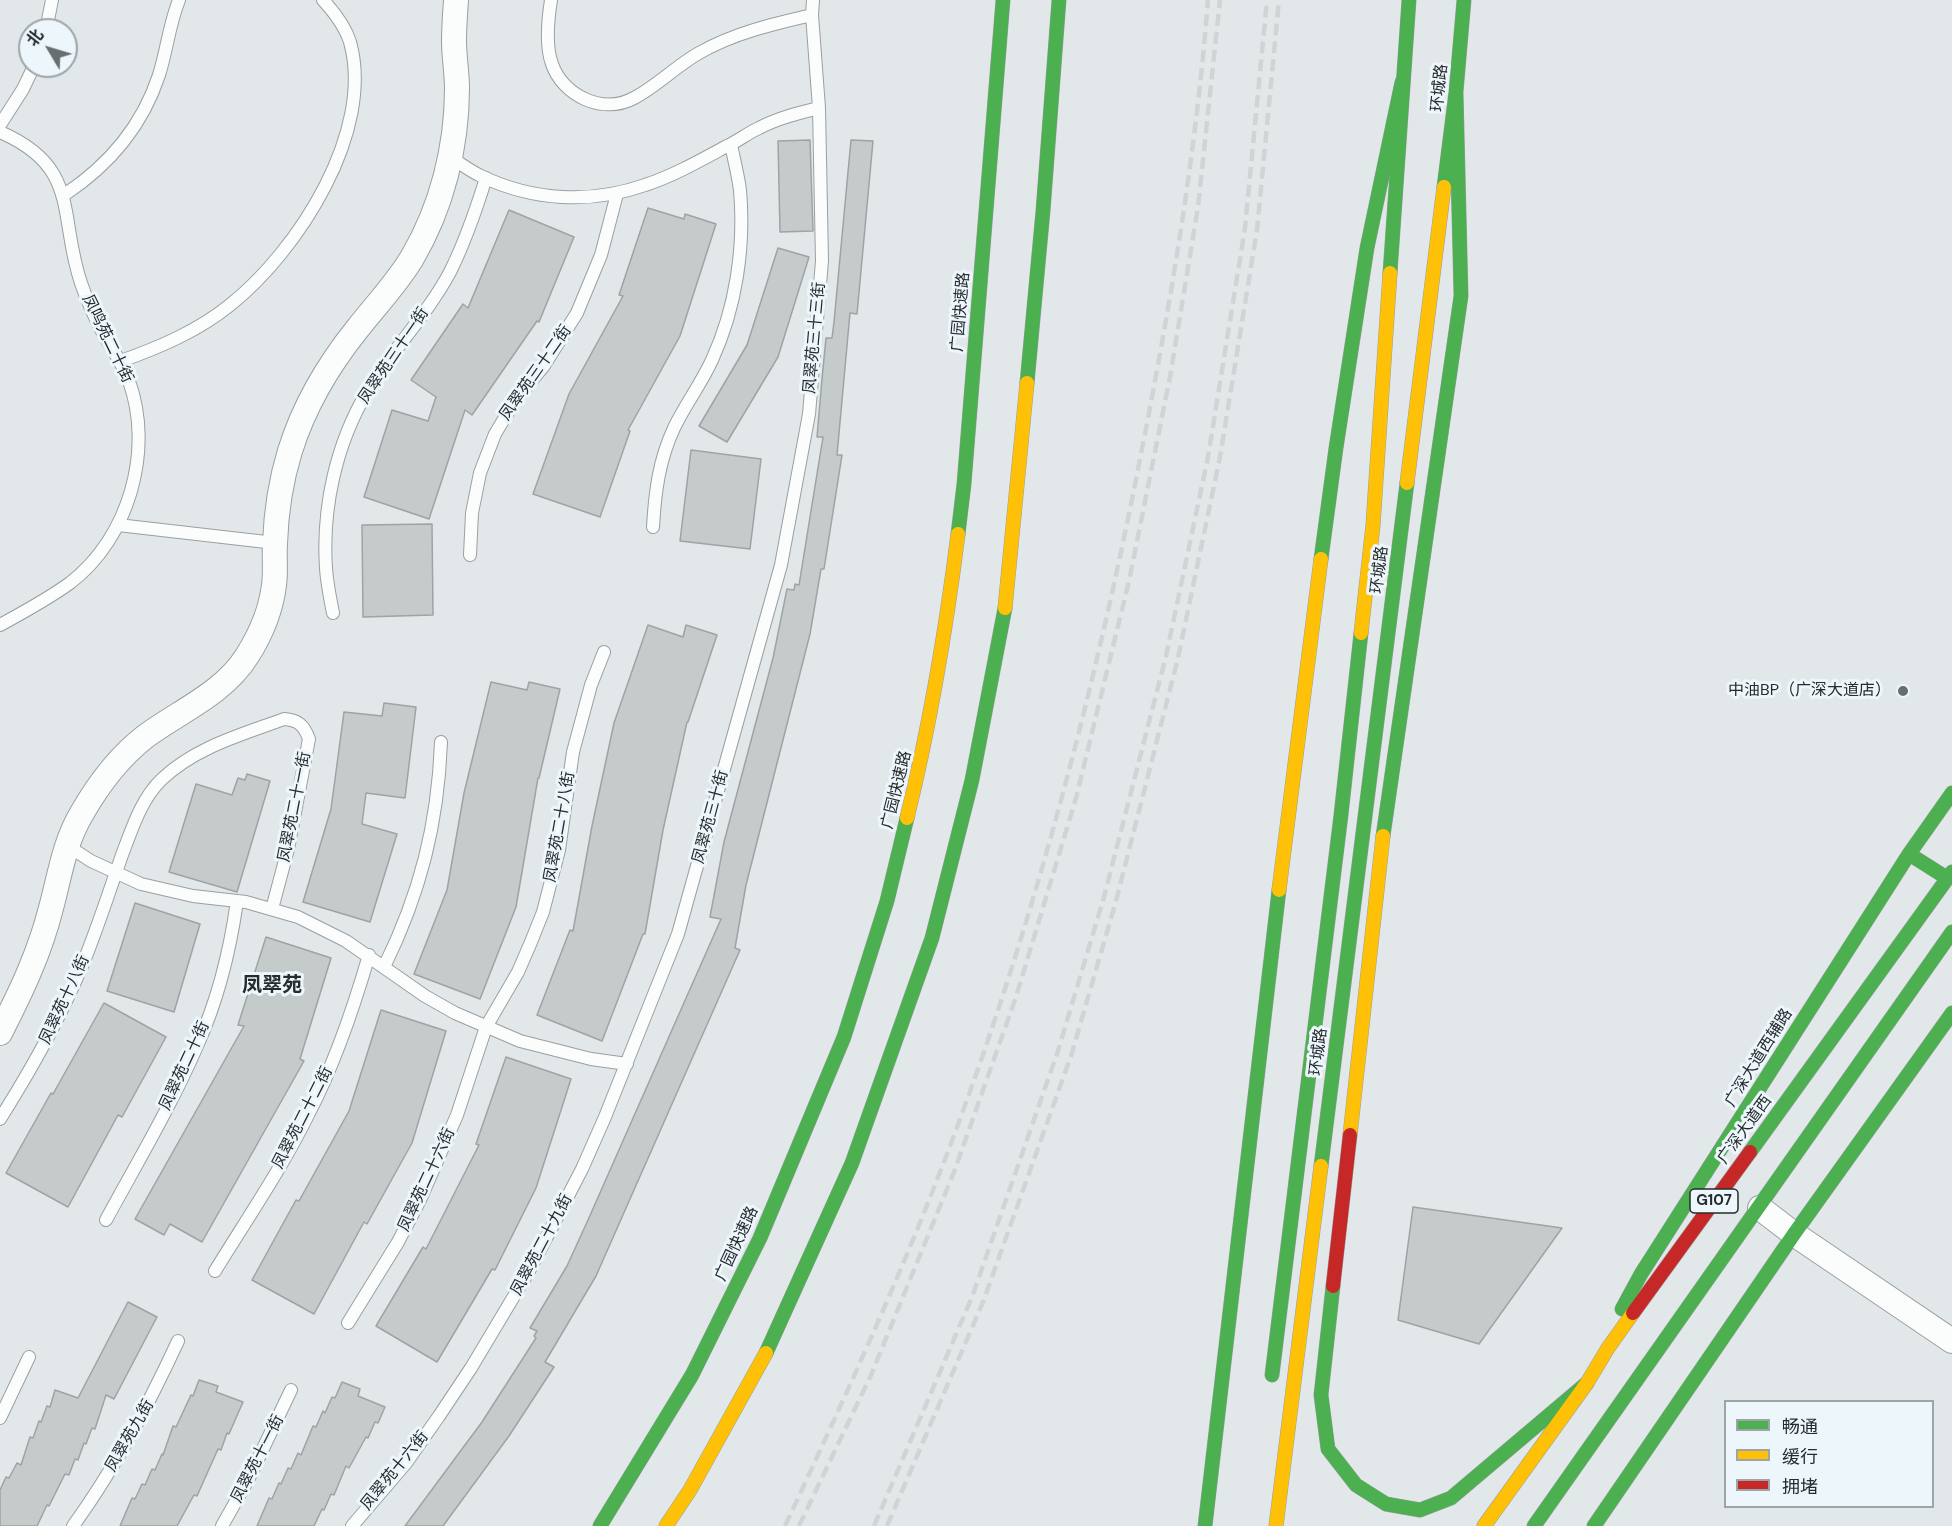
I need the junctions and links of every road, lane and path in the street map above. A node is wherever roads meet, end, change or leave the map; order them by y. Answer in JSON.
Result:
{"nodes":[{"id":1,"x":52,"y":0,"type":"edge"},
{"id":2,"x":179,"y":0,"type":"edge"},
{"id":3,"x":323,"y":0,"type":"edge"},
{"id":4,"x":456,"y":0,"type":"edge"},
{"id":5,"x":551,"y":0,"type":"edge"},
{"id":6,"x":813,"y":0,"type":"edge"},
{"id":7,"x":1003,"y":0,"type":"edge"},
{"id":8,"x":1059,"y":0,"type":"edge"},
{"id":9,"x":1409,"y":0,"type":"edge"},
{"id":10,"x":1464,"y":0,"type":"edge"},
{"id":11,"x":812,"y":15,"type":"junction"},
{"id":12,"x":48,"y":18,"type":"edge"},
{"id":13,"x":28,"y":78,"type":"edge"},
{"id":14,"x":1402,"y":82,"type":"junction"},
{"id":15,"x":1456,"y":92,"type":"junction"},
{"id":16,"x":819,"y":108,"type":"junction"},
{"id":17,"x":0,"y":125,"type":"edge"},
{"id":18,"x":0,"y":132,"type":"edge"},
{"id":19,"x":731,"y":145,"type":"junction"},
{"id":20,"x":450,"y":157,"type":"junction"},
{"id":21,"x":486,"y":178,"type":"junction"},
{"id":22,"x":617,"y":194,"type":"junction"},
{"id":23,"x":64,"y":195,"type":"junction"},
{"id":24,"x":121,"y":361,"type":"junction"},
{"id":25,"x":118,"y":525,"type":"junction"},
{"id":26,"x":653,"y":526,"type":"dead end"},
{"id":27,"x":274,"y":543,"type":"junction"},
{"id":28,"x":471,"y":555,"type":"dead end"},
{"id":29,"x":781,"y":565,"type":"joint"},
{"id":30,"x":333,"y":613,"type":"dead end"},
{"id":31,"x":0,"y":625,"type":"edge"},
{"id":32,"x":604,"y":652,"type":"dead end"},
{"id":33,"x":284,"y":719,"type":"joint"},
{"id":34,"x":441,"y":742,"type":"dead end"},
{"id":35,"x":1952,"y":793,"type":"edge"},
{"id":36,"x":68,"y":846,"type":"junction"},
{"id":37,"x":1909,"y":854,"type":"junction"},
{"id":38,"x":115,"y":874,"type":"junction"},
{"id":39,"x":1950,"y":875,"type":"edge"},
{"id":40,"x":237,"y":901,"type":"junction"},
{"id":41,"x":272,"y":909,"type":"junction"},
{"id":42,"x":1952,"y":932,"type":"edge"},
{"id":43,"x":369,"y":955,"type":"junction"},
{"id":44,"x":384,"y":967,"type":"junction"},
{"id":45,"x":1952,"y":1012,"type":"edge"},
{"id":46,"x":486,"y":1027,"type":"junction"},
{"id":47,"x":0,"y":1033,"type":"edge"},
{"id":48,"x":627,"y":1064,"type":"junction"},
{"id":49,"x":0,"y":1119,"type":"edge"},
{"id":50,"x":1760,"y":1208,"type":"junction"},
{"id":51,"x":106,"y":1220,"type":"dead end"},
{"id":52,"x":1794,"y":1234,"type":"junction"},
{"id":53,"x":215,"y":1271,"type":"dead end"},
{"id":54,"x":348,"y":1323,"type":"dead end"},
{"id":55,"x":178,"y":1341,"type":"dead end"},
{"id":56,"x":1952,"y":1341,"type":"edge"},
{"id":57,"x":1608,"y":1348,"type":"junction"},
{"id":58,"x":29,"y":1357,"type":"dead end"},
{"id":59,"x":1587,"y":1383,"type":"junction"},
{"id":60,"x":1271,"y":1387,"type":"dead end"},
{"id":61,"x":291,"y":1390,"type":"dead end"},
{"id":62,"x":439,"y":1416,"type":"joint"},
{"id":63,"x":0,"y":1418,"type":"edge"},
{"id":64,"x":73,"y":1526,"type":"edge"},
{"id":65,"x":222,"y":1526,"type":"edge"},
{"id":66,"x":352,"y":1526,"type":"edge"},
{"id":67,"x":600,"y":1526,"type":"edge"},
{"id":68,"x":666,"y":1526,"type":"edge"},
{"id":69,"x":1205,"y":1526,"type":"edge"},
{"id":70,"x":1276,"y":1526,"type":"edge"},
{"id":71,"x":1484,"y":1526,"type":"edge"},
{"id":72,"x":1534,"y":1526,"type":"edge"},
{"id":73,"x":1594,"y":1526,"type":"edge"}],
"edges":[{"from":1,"to":12,"type":"lane"},
{"from":2,"to":23,"type":"lane"},
{"from":3,"to":24,"type":"lane"},
{"from":4,"to":20,"type":"street"},
{"from":5,"to":11,"type":"lane"},
{"from":6,"to":11,"type":"lane","name":"凤翠苑三十三街"},
{"from":7,"to":67,"type":"main road","name":"广园快速路"},
{"from":8,"to":68,"type":"main road"},
{"from":9,"to":14,"type":"main road"},
{"from":10,"to":15,"type":"main road","name":"环城路"},
{"from":11,"to":16,"type":"lane","name":"凤翠苑三十三街"},
{"from":13,"to":17,"type":"lane"},
{"from":14,"to":60,"type":"main road","name":"环城路"},
{"from":14,"to":69,"type":"main road"},
{"from":15,"to":59,"type":"main road"},
{"from":15,"to":70,"type":"main road","name":"环城路"},
{"from":16,"to":19,"type":"lane"},
{"from":16,"to":29,"type":"lane","name":"凤翠苑三十三街"},
{"from":18,"to":23,"type":"lane","name":"凤鸣苑二十街"},
{"from":19,"to":22,"type":"lane"},
{"from":19,"to":26,"type":"lane"},
{"from":20,"to":21,"type":"lane"},
{"from":20,"to":27,"type":"street"},
{"from":21,"to":22,"type":"lane"},
{"from":21,"to":30,"type":"lane","name":"凤翠苑三十一街"},
{"from":22,"to":28,"type":"lane","name":"凤翠苑三十二街"},
{"from":23,"to":24,"type":"lane","name":"凤鸣苑二十街"},
{"from":24,"to":25,"type":"lane","name":"凤鸣苑二十街"},
{"from":25,"to":27,"type":"lane"},
{"from":25,"to":31,"type":"lane","name":"凤鸣苑二十街"},
{"from":27,"to":36,"type":"street"},
{"from":29,"to":48,"type":"lane","name":"凤翠苑三十街"},
{"from":32,"to":46,"type":"lane","name":"凤翠苑二十八街"},
{"from":33,"to":38,"type":"lane","name":"凤翠苑十八街"},
{"from":33,"to":41,"type":"lane","name":"凤翠苑二十一街"},
{"from":34,"to":44,"type":"lane"},
{"from":35,"to":37,"type":"main road","name":"广深大道西辅路"},
{"from":36,"to":38,"type":"lane"},
{"from":36,"to":47,"type":"street"},
{"from":37,"to":39,"type":"main road"},
{"from":37,"to":57,"type":"main road","name":"广深大道西辅路"},
{"from":38,"to":40,"type":"lane"},
{"from":38,"to":49,"type":"lane","name":"凤翠苑十八街"},
{"from":39,"to":57,"type":"main road","name":"广深大道西","number":"G107"},
{"from":40,"to":41,"type":"lane"},
{"from":40,"to":51,"type":"lane","name":"凤翠苑二十街"},
{"from":41,"to":43,"type":"lane"},
{"from":42,"to":50,"type":"main road","number":"G107"},
{"from":43,"to":44,"type":"lane"},
{"from":43,"to":53,"type":"lane","name":"凤翠苑二十二街"},
{"from":44,"to":46,"type":"lane"},
{"from":45,"to":52,"type":"main road"},
{"from":46,"to":48,"type":"lane"},
{"from":46,"to":54,"type":"lane","name":"凤翠苑二十六街"},
{"from":48,"to":62,"type":"lane","name":"凤翠苑二十九街"},
{"from":50,"to":52,"type":"street"},
{"from":50,"to":72,"type":"main road","number":"G107"},
{"from":52,"to":56,"type":"street"},
{"from":52,"to":73,"type":"main road"},
{"from":55,"to":64,"type":"lane","name":"凤翠苑九街"},
{"from":57,"to":59,"type":"main road","name":"广深大道西","number":"G107"},
{"from":58,"to":63,"type":"lane"},
{"from":59,"to":71,"type":"main road","name":"广深大道西","number":"G107"},
{"from":61,"to":65,"type":"lane","name":"凤翠苑十一街"},
{"from":62,"to":66,"type":"lane","name":"凤翠苑十六街"}]}
